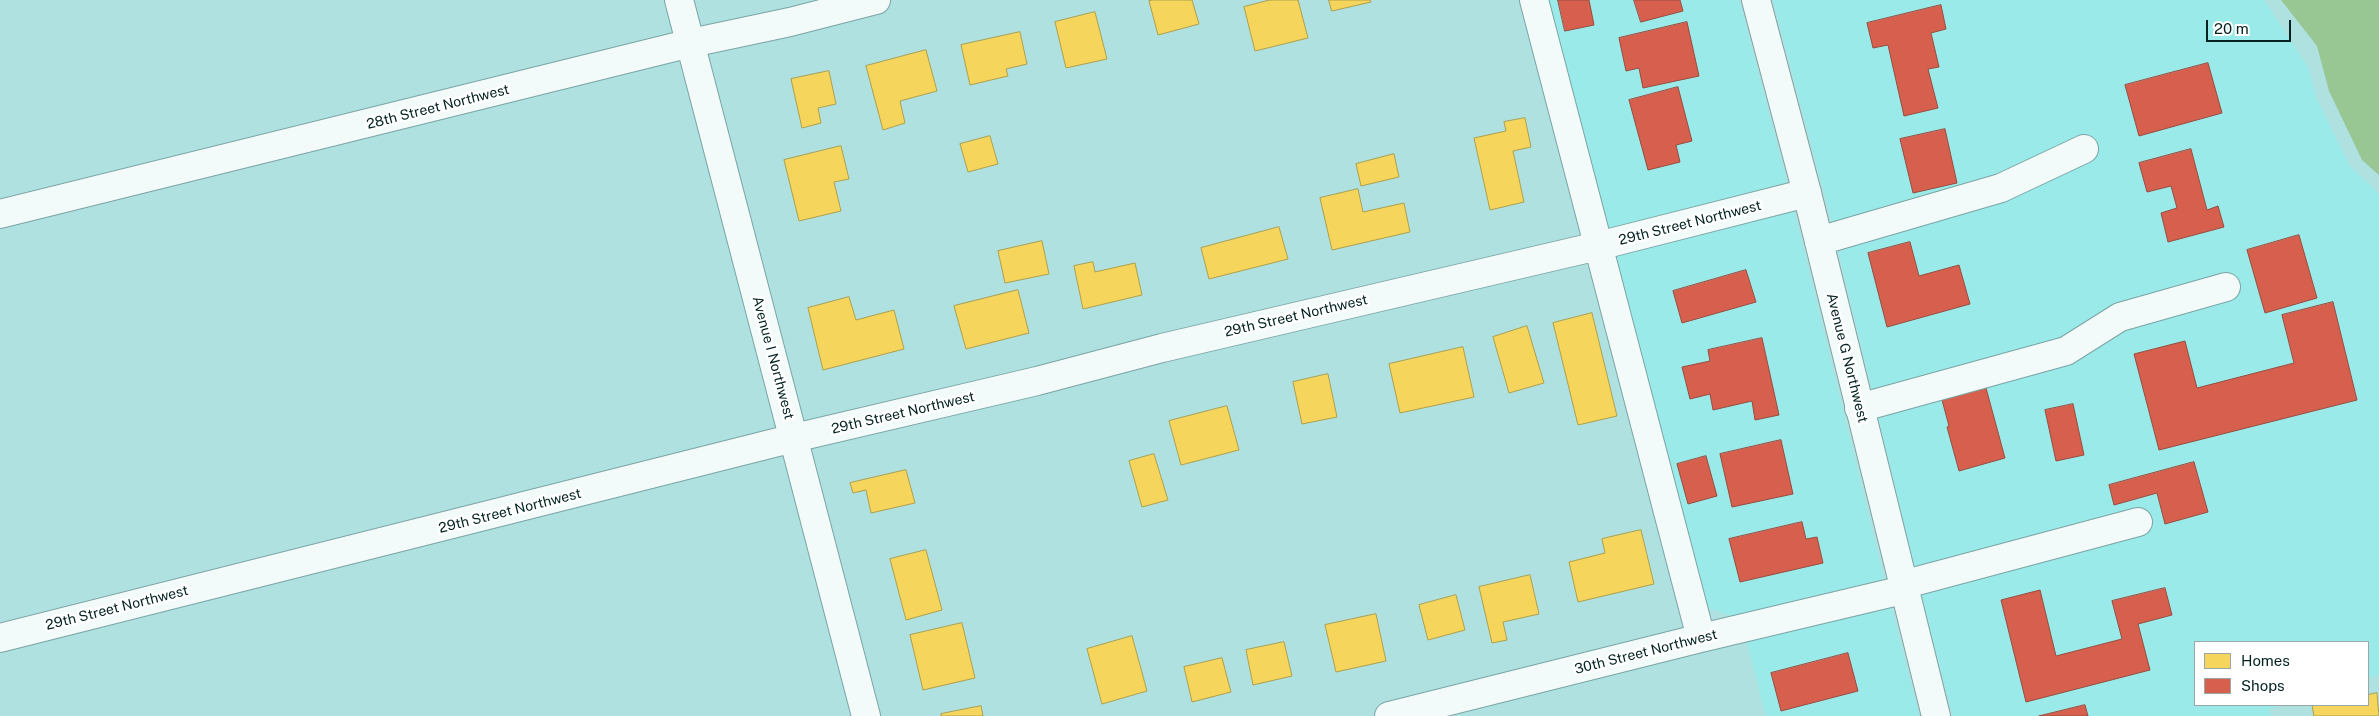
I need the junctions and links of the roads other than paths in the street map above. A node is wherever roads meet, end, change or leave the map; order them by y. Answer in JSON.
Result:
{"nodes":[{"id":1,"x":680,"y":0,"type":"edge"},
{"id":2,"x":876,"y":0,"type":"edge"},
{"id":3,"x":1534,"y":0,"type":"edge"},
{"id":4,"x":1756,"y":0,"type":"edge"},
{"id":5,"x":691,"y":43,"type":"junction"},
{"id":6,"x":2084,"y":150,"type":"dead end"},
{"id":7,"x":1807,"y":193,"type":"junction"},
{"id":8,"x":0,"y":214,"type":"edge"},
{"id":9,"x":1819,"y":241,"type":"junction"},
{"id":10,"x":1598,"y":246,"type":"junction"},
{"id":11,"x":2226,"y":287,"type":"dead end"},
{"id":12,"x":1860,"y":408,"type":"junction"},
{"id":13,"x":794,"y":438,"type":"junction"},
{"id":14,"x":2138,"y":522,"type":"dead end"},
{"id":15,"x":1903,"y":588,"type":"junction"},
{"id":16,"x":0,"y":638,"type":"edge"},
{"id":17,"x":1701,"y":638,"type":"junction"},
{"id":18,"x":866,"y":716,"type":"edge"},
{"id":19,"x":1389,"y":716,"type":"edge"},
{"id":20,"x":1936,"y":716,"type":"edge"}],
"edges":[{"from":1,"to":5,"type":"street","name":"Avenue I Northwest"},
{"from":2,"to":5,"type":"street","name":"28th Street Northwest"},
{"from":3,"to":10,"type":"street"},
{"from":4,"to":7,"type":"street","name":"Avenue G Northwest"},
{"from":5,"to":8,"type":"street","name":"28th Street Northwest"},
{"from":5,"to":13,"type":"street","name":"Avenue I Northwest"},
{"from":6,"to":9,"type":"street"},
{"from":7,"to":9,"type":"street","name":"Avenue G Northwest"},
{"from":7,"to":10,"type":"street","name":"29th Street Northwest"},
{"from":9,"to":12,"type":"street","name":"Avenue G Northwest"},
{"from":10,"to":13,"type":"street","name":"29th Street Northwest"},
{"from":10,"to":17,"type":"street"},
{"from":11,"to":12,"type":"street"},
{"from":12,"to":15,"type":"street","name":"Avenue G Northwest"},
{"from":13,"to":16,"type":"street","name":"29th Street Northwest"},
{"from":13,"to":18,"type":"street","name":"Avenue I Northwest"},
{"from":14,"to":15,"type":"street","name":"30th Street Northwest"},
{"from":15,"to":17,"type":"street","name":"30th Street Northwest"},
{"from":15,"to":20,"type":"street","name":"Avenue G Northwest"},
{"from":17,"to":19,"type":"street","name":"30th Street Northwest"}]}
